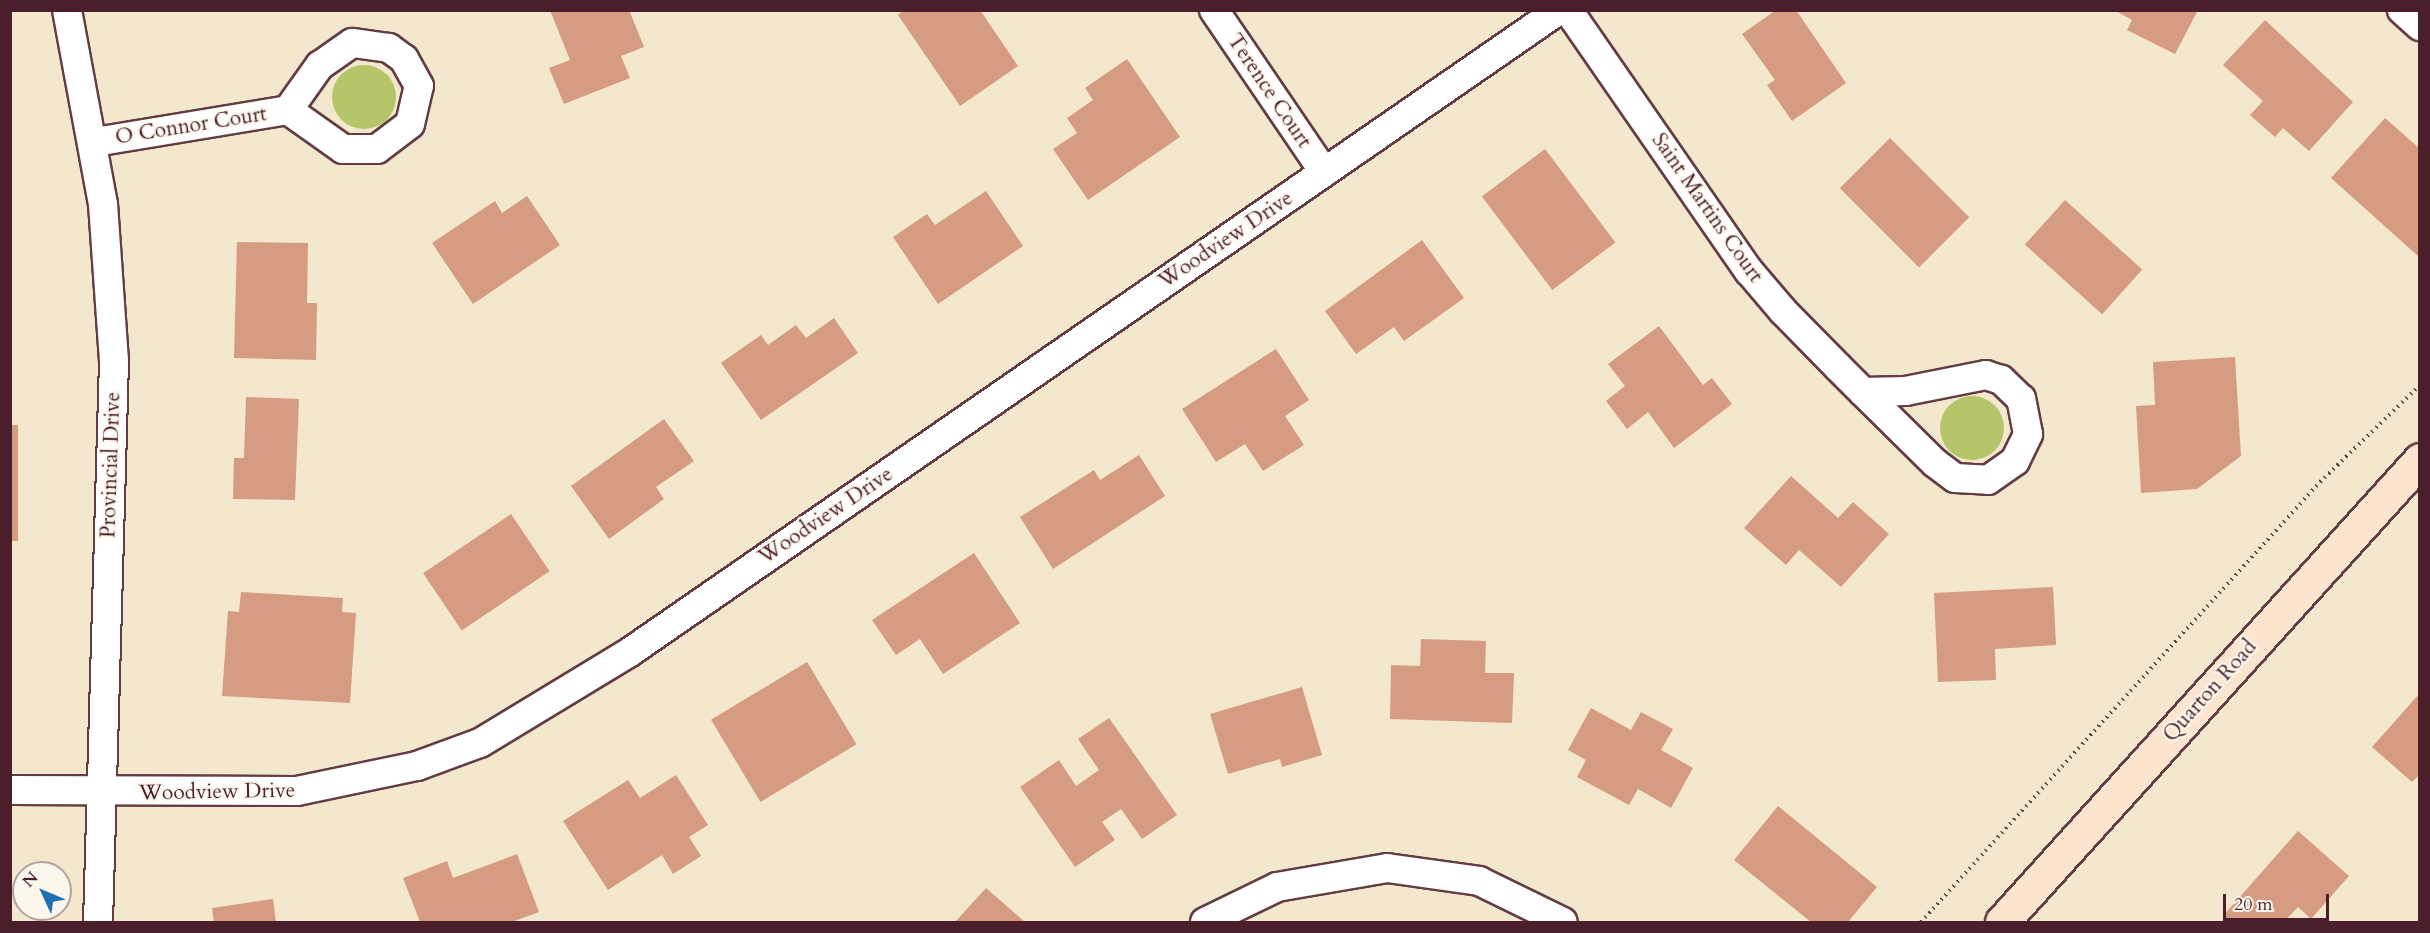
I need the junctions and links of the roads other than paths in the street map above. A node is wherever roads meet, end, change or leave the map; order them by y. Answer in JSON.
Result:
{"nodes":[{"id":1,"x":67,"y":10,"type":"edge"},
{"id":2,"x":1214,"y":10,"type":"edge"},
{"id":3,"x":1559,"y":10,"type":"edge"},
{"id":4,"x":1568,"y":10,"type":"edge"},
{"id":5,"x":2402,"y":10,"type":"edge"},
{"id":6,"x":2420,"y":26,"type":"edge"},
{"id":7,"x":288,"y":110,"type":"junction"},
{"id":8,"x":95,"y":141,"type":"junction"},
{"id":9,"x":1324,"y":172,"type":"junction"},
{"id":10,"x":1863,"y":392,"type":"junction"},
{"id":11,"x":2420,"y":460,"type":"edge"},
{"id":12,"x":10,"y":790,"type":"edge"},
{"id":13,"x":100,"y":793,"type":"junction"},
{"id":14,"x":98,"y":922,"type":"edge"},
{"id":15,"x":1205,"y":922,"type":"edge"},
{"id":16,"x":1563,"y":922,"type":"edge"},
{"id":17,"x":2001,"y":922,"type":"edge"}],
"edges":[{"from":1,"to":8,"type":"street","name":"Provincial Drive"},
{"from":2,"to":9,"type":"street","name":"Terence Court"},
{"from":3,"to":9,"type":"street","name":"Woodview Drive"},
{"from":4,"to":10,"type":"street","name":"Saint Martins Court"},
{"from":5,"to":6,"type":"street"},
{"from":7,"to":7,"type":"street","name":"O Connor Court"},
{"from":7,"to":8,"type":"street","name":"O Connor Court"},
{"from":8,"to":13,"type":"street","name":"Provincial Drive"},
{"from":9,"to":13,"type":"street","name":"Woodview Drive"},
{"from":10,"to":10,"type":"street","name":"Saint Martins Court"},
{"from":11,"to":17,"type":"street","name":"Quarton Road"},
{"from":12,"to":13,"type":"street","name":"Woodview Drive"},
{"from":13,"to":14,"type":"street","name":"Provincial Drive"},
{"from":15,"to":16,"type":"street"}]}
